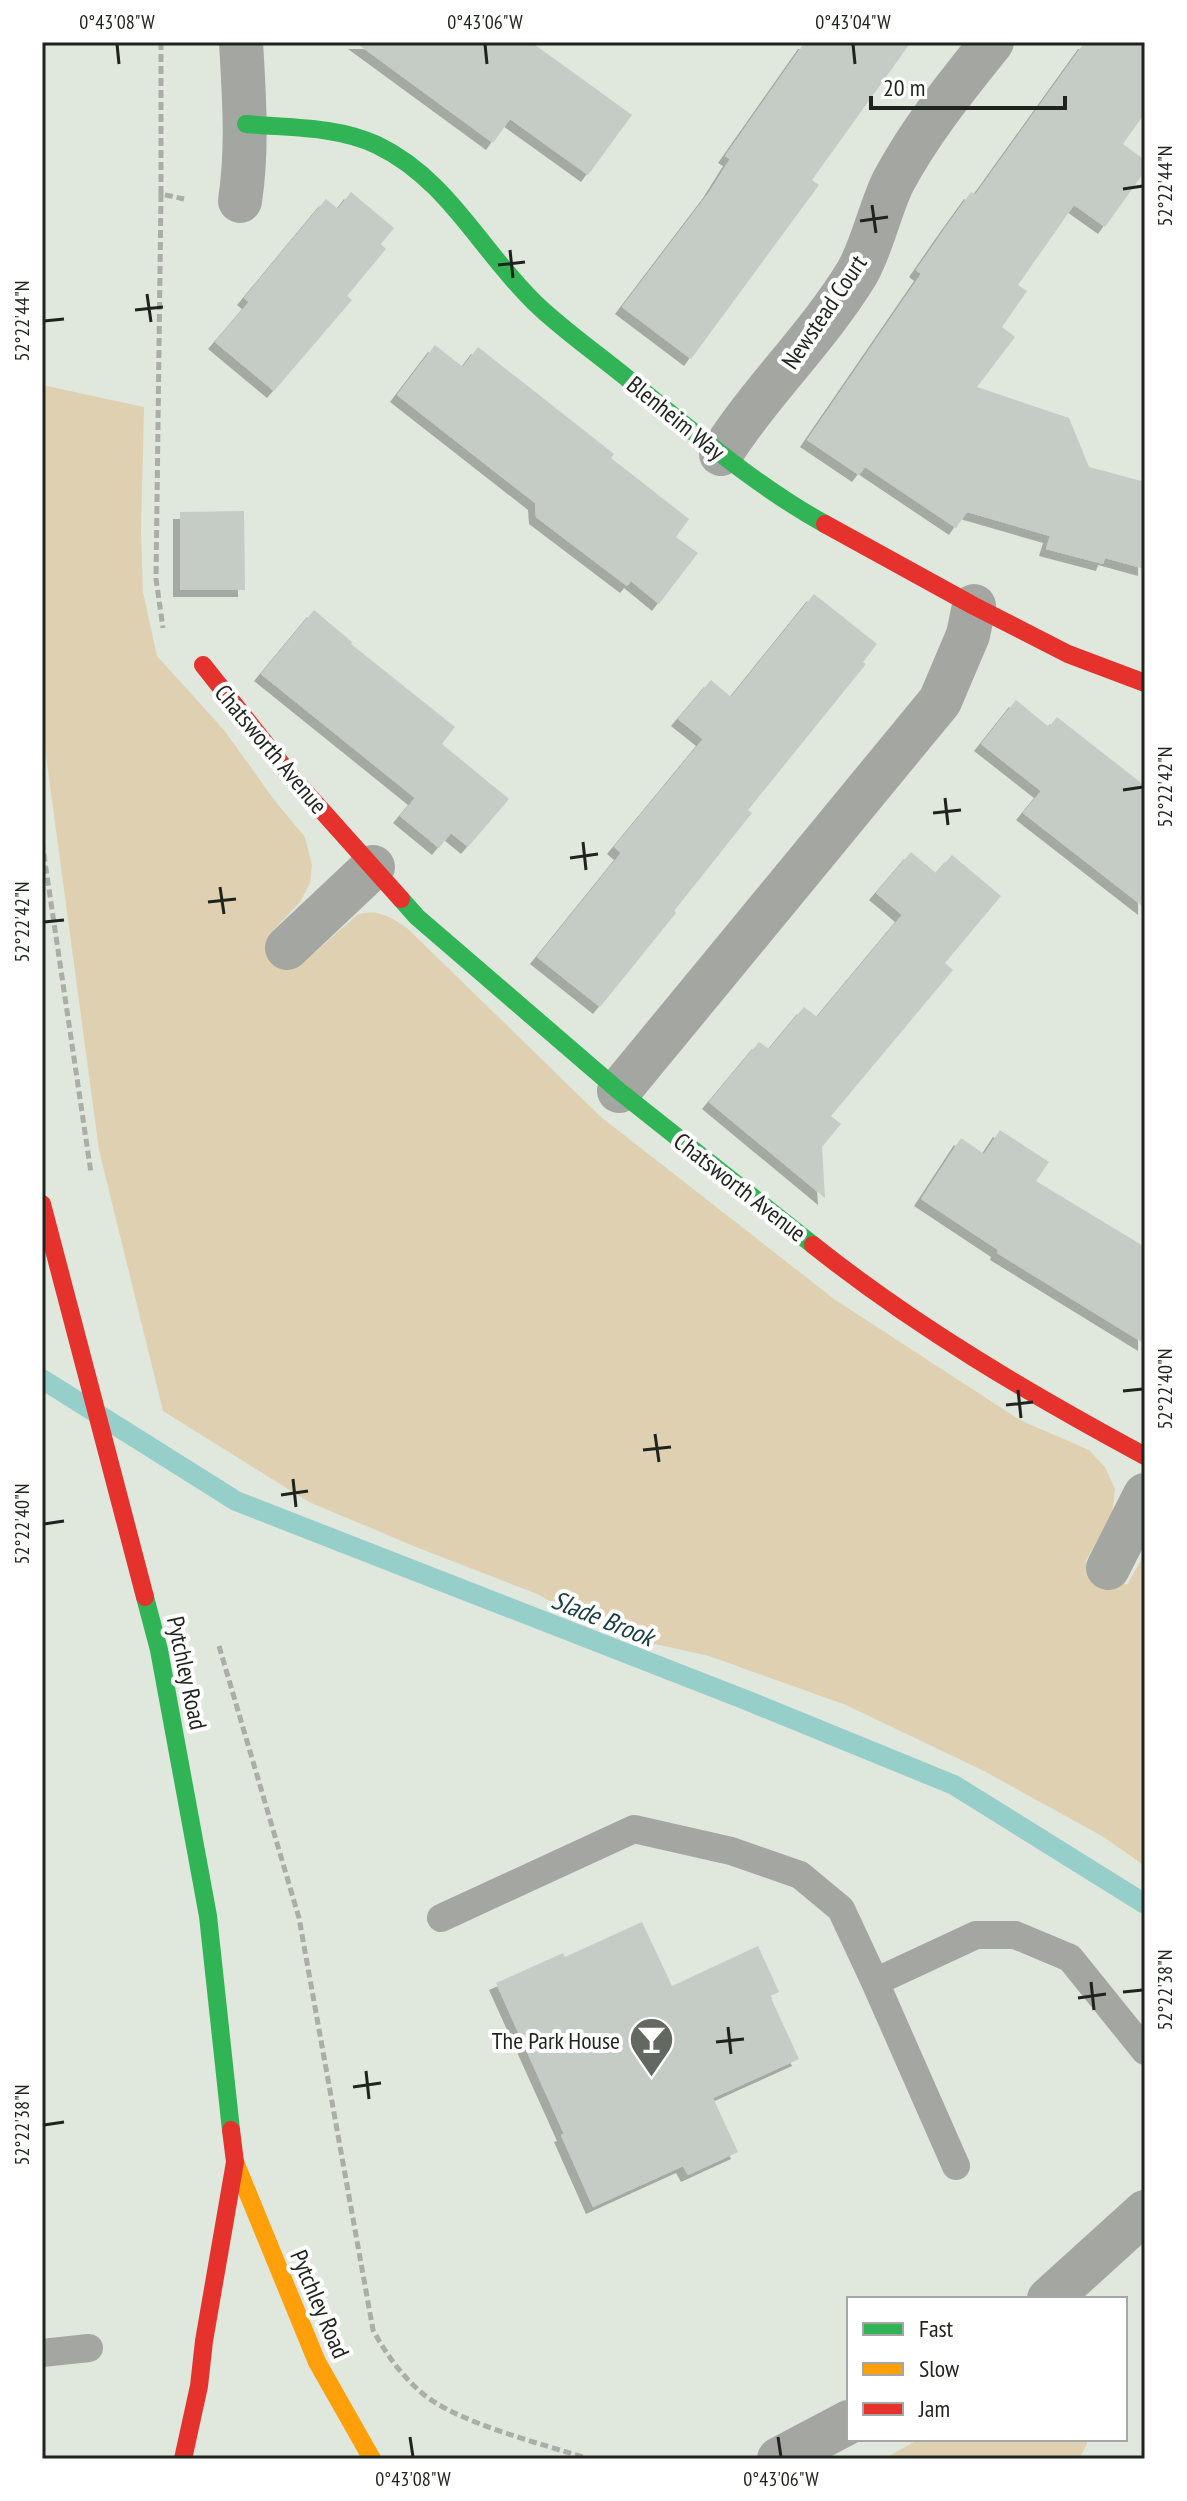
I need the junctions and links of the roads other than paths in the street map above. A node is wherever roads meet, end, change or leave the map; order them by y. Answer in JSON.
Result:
{"nodes":[{"id":1,"x":241,"y":42,"type":"edge"},
{"id":2,"x":992,"y":42,"type":"edge"},
{"id":3,"x":246,"y":124,"type":"junction"},
{"id":4,"x":240,"y":201,"type":"road end"},
{"id":5,"x":721,"y":454,"type":"junction"},
{"id":6,"x":974,"y":606,"type":"junction"},
{"id":7,"x":203,"y":665,"type":"dead end"},
{"id":8,"x":1145,"y":683,"type":"edge"},
{"id":9,"x":373,"y":867,"type":"junction"},
{"id":10,"x":287,"y":948,"type":"dead end"},
{"id":11,"x":619,"y":1091,"type":"junction"},
{"id":12,"x":42,"y":1204,"type":"edge"},
{"id":13,"x":1145,"y":1456,"type":"edge"},
{"id":14,"x":1145,"y":1495,"type":"edge"},
{"id":15,"x":1108,"y":1568,"type":"dead end"},
{"id":16,"x":441,"y":1918,"type":"dead end"},
{"id":17,"x":875,"y":1982,"type":"junction"},
{"id":18,"x":1145,"y":2051,"type":"edge"},
{"id":19,"x":235,"y":2162,"type":"junction"},
{"id":20,"x":956,"y":2166,"type":"dead end"},
{"id":21,"x":1145,"y":2212,"type":"edge"},
{"id":22,"x":1051,"y":2297,"type":"edge"},
{"id":23,"x":89,"y":2348,"type":"dead end"},
{"id":24,"x":42,"y":2353,"type":"edge"},
{"id":25,"x":847,"y":2423,"type":"edge"},
{"id":26,"x":183,"y":2459,"type":"edge"},
{"id":27,"x":372,"y":2459,"type":"edge"},
{"id":28,"x":779,"y":2459,"type":"edge"}],
"edges":[{"from":1,"to":3,"type":"street"},
{"from":2,"to":5,"type":"street","name":"Newstead Court"},
{"from":3,"to":4,"type":"street"},
{"from":3,"to":5,"type":"street","name":"Blenheim Way"},
{"from":5,"to":6,"type":"street","name":"Blenheim Way"},
{"from":6,"to":8,"type":"street","name":"Blenheim Way"},
{"from":6,"to":11,"type":"street"},
{"from":7,"to":9,"type":"street","name":"Chatsworth Avenue"},
{"from":9,"to":10,"type":"street"},
{"from":9,"to":11,"type":"street","name":"Chatsworth Avenue"},
{"from":11,"to":13,"type":"street","name":"Chatsworth Avenue"},
{"from":12,"to":19,"type":"street","name":"Pytchley Road"},
{"from":14,"to":15,"type":"street"},
{"from":16,"to":17,"type":"lane"},
{"from":17,"to":18,"type":"lane"},
{"from":17,"to":20,"type":"lane"},
{"from":19,"to":26,"type":"street","name":"Pytchley Road"},
{"from":19,"to":27,"type":"street","name":"Pytchley Road"},
{"from":21,"to":22,"type":"street"},
{"from":23,"to":24,"type":"lane"},
{"from":25,"to":28,"type":"street"}]}
